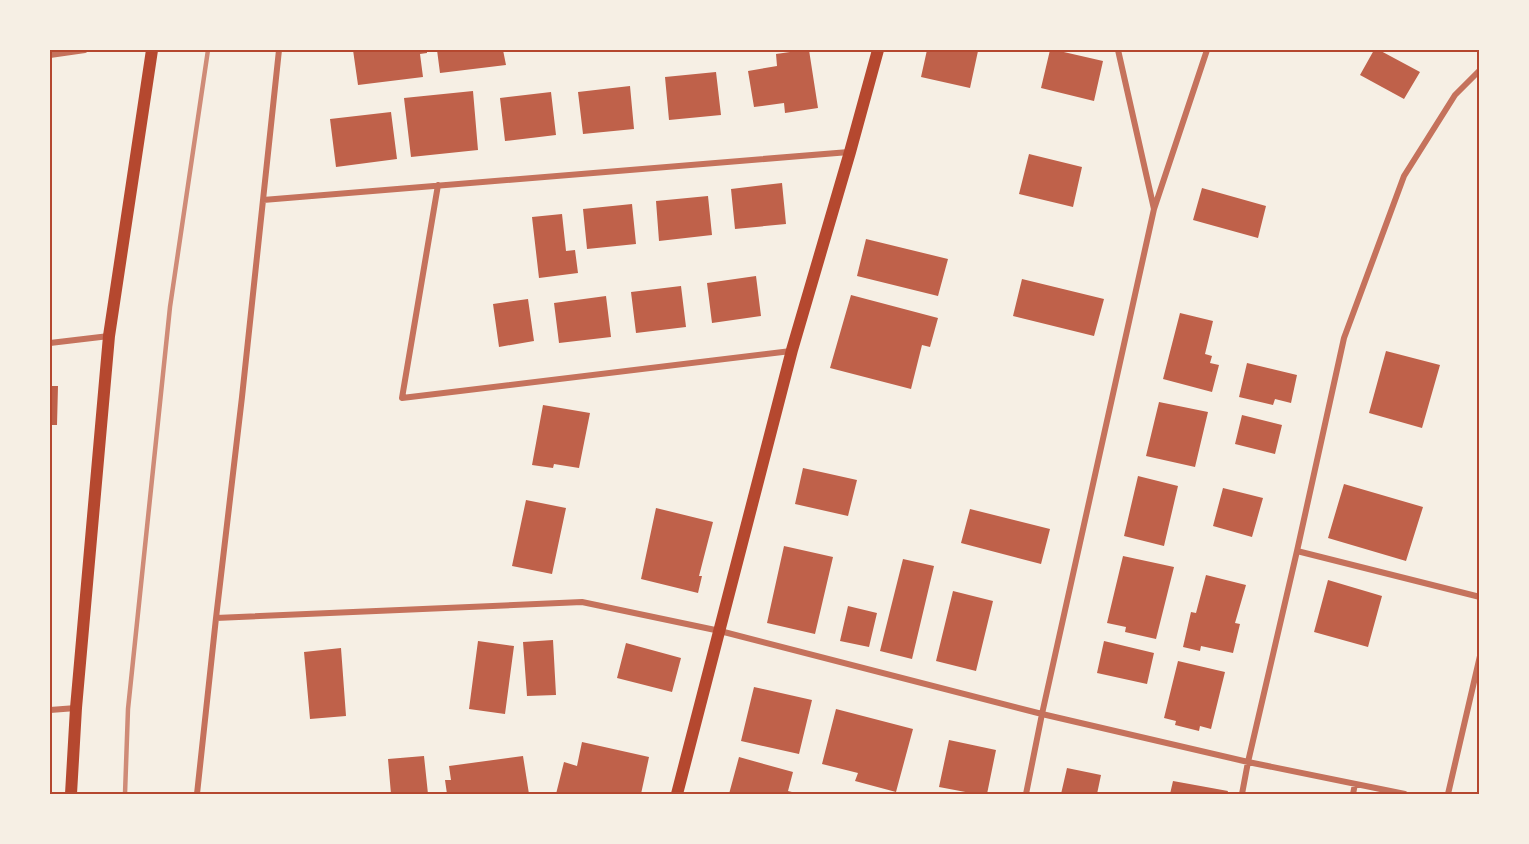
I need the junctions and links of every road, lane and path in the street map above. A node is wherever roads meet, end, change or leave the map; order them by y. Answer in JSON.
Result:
{"nodes":[{"id":1,"x":85,"y":50,"type":"edge"},
{"id":2,"x":152,"y":50,"type":"edge"},
{"id":3,"x":279,"y":50,"type":"edge"},
{"id":4,"x":878,"y":50,"type":"edge"},
{"id":5,"x":1118,"y":50,"type":"edge"},
{"id":6,"x":1206,"y":50,"type":"edge"},
{"id":7,"x":50,"y":55,"type":"edge"},
{"id":8,"x":1479,"y":70,"type":"edge"},
{"id":9,"x":850,"y":152,"type":"junction"},
{"id":10,"x":438,"y":185,"type":"junction"},
{"id":11,"x":263,"y":200,"type":"junction"},
{"id":12,"x":1154,"y":209,"type":"junction"},
{"id":13,"x":109,"y":336,"type":"junction"},
{"id":14,"x":50,"y":344,"type":"edge"},
{"id":15,"x":792,"y":350,"type":"junction"},
{"id":16,"x":1297,"y":551,"type":"junction"},
{"id":17,"x":1479,"y":597,"type":"edge"},
{"id":18,"x":216,"y":618,"type":"junction"},
{"id":19,"x":720,"y":631,"type":"junction"},
{"id":20,"x":1479,"y":656,"type":"edge"},
{"id":21,"x":76,"y":708,"type":"junction"},
{"id":22,"x":50,"y":710,"type":"edge"},
{"id":23,"x":1042,"y":714,"type":"junction"},
{"id":24,"x":1248,"y":762,"type":"junction"},
{"id":25,"x":1355,"y":784,"type":"junction"},
{"id":26,"x":71,"y":795,"type":"edge"},
{"id":27,"x":198,"y":795,"type":"edge"},
{"id":28,"x":677,"y":795,"type":"edge"},
{"id":29,"x":1026,"y":795,"type":"edge"},
{"id":30,"x":1242,"y":795,"type":"edge"},
{"id":31,"x":1353,"y":795,"type":"edge"},
{"id":32,"x":1405,"y":795,"type":"edge"},
{"id":33,"x":1448,"y":795,"type":"edge"}],
"edges":[{"from":1,"to":7,"type":"street"},
{"from":2,"to":13,"type":"main road"},
{"from":3,"to":11,"type":"street"},
{"from":4,"to":9,"type":"main road"},
{"from":5,"to":12,"type":"street"},
{"from":6,"to":12,"type":"street"},
{"from":8,"to":16,"type":"street"},
{"from":9,"to":10,"type":"street"},
{"from":9,"to":15,"type":"main road"},
{"from":10,"to":11,"type":"street"},
{"from":10,"to":15,"type":"street"},
{"from":11,"to":18,"type":"street"},
{"from":12,"to":23,"type":"street"},
{"from":13,"to":14,"type":"street"},
{"from":13,"to":21,"type":"main road"},
{"from":15,"to":19,"type":"main road"},
{"from":16,"to":17,"type":"street"},
{"from":16,"to":24,"type":"street"},
{"from":18,"to":19,"type":"street"},
{"from":18,"to":27,"type":"street"},
{"from":19,"to":23,"type":"street"},
{"from":19,"to":28,"type":"main road"},
{"from":20,"to":33,"type":"street"},
{"from":21,"to":22,"type":"street"},
{"from":21,"to":26,"type":"main road"},
{"from":23,"to":24,"type":"street"},
{"from":23,"to":29,"type":"street"},
{"from":24,"to":25,"type":"street"},
{"from":24,"to":30,"type":"street"},
{"from":25,"to":31,"type":"street"},
{"from":25,"to":32,"type":"street"}]}
